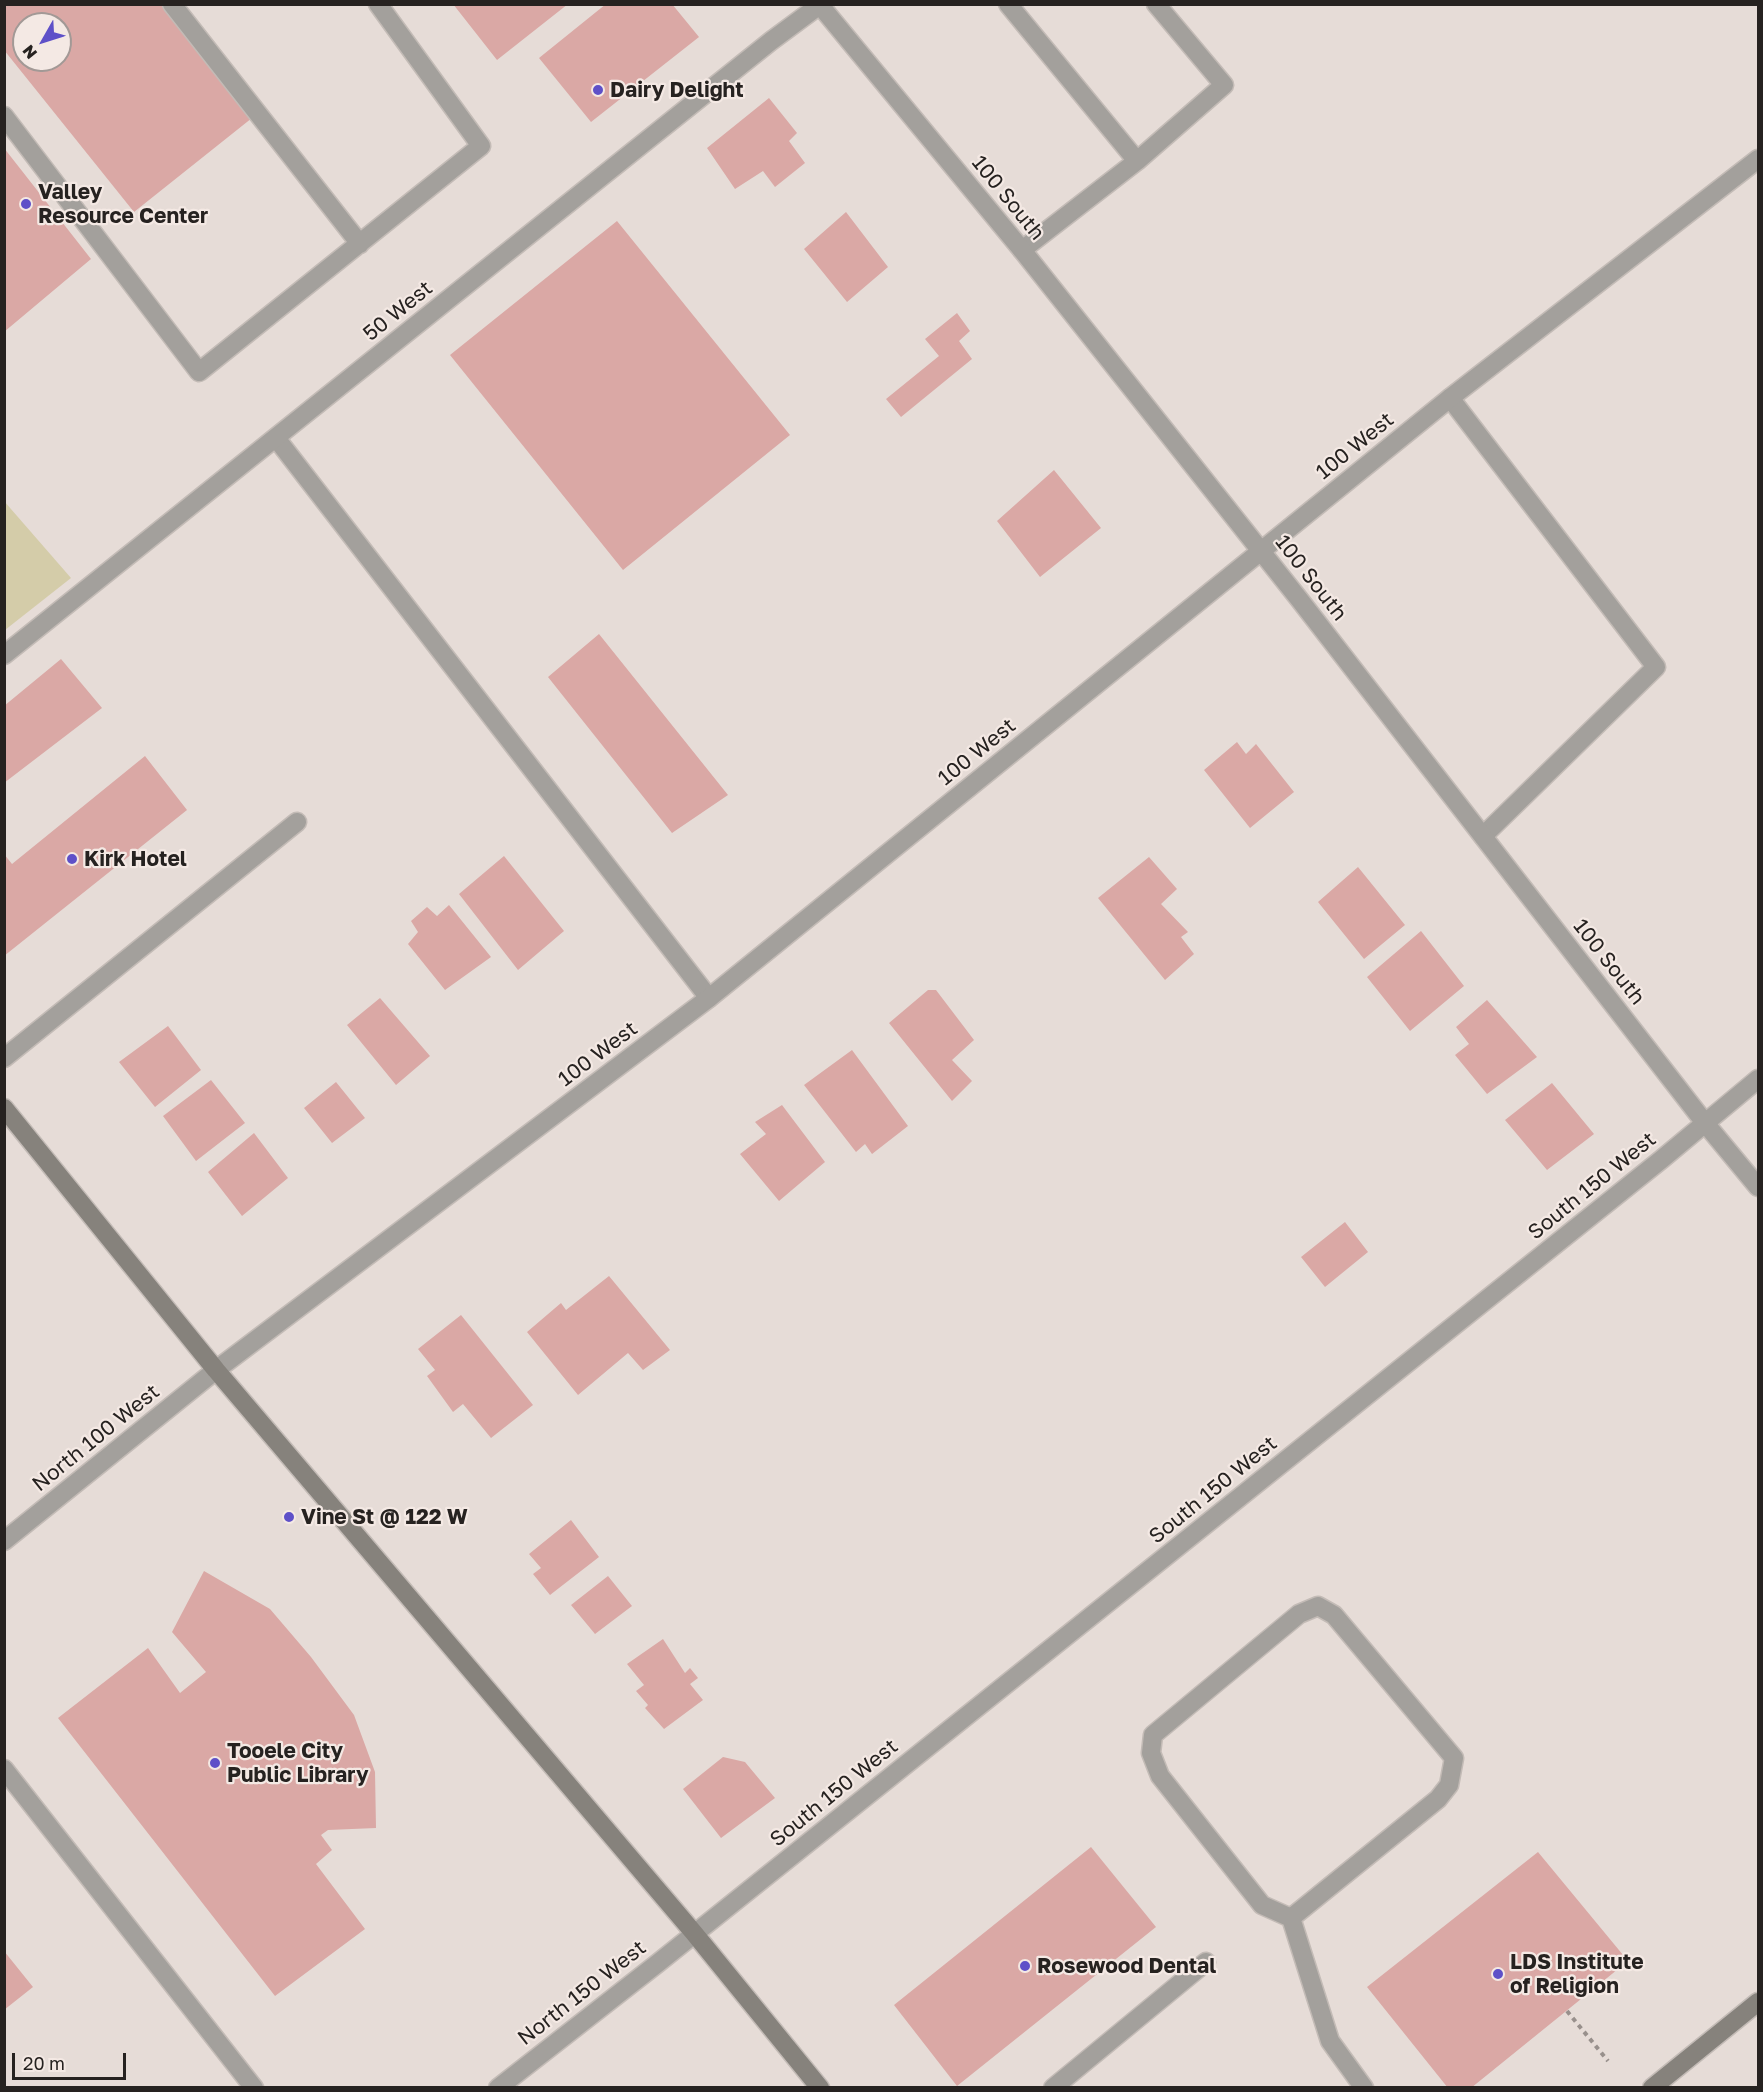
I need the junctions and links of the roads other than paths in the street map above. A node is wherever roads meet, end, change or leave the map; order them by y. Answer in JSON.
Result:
{"nodes":[{"id":1,"x":172,"y":4,"type":"edge"},
{"id":2,"x":378,"y":4,"type":"edge"},
{"id":3,"x":1008,"y":4,"type":"edge"},
{"id":4,"x":1156,"y":4,"type":"edge"},
{"id":5,"x":820,"y":5,"type":"edge"},
{"id":6,"x":4,"y":116,"type":"edge"},
{"id":7,"x":1758,"y":159,"type":"edge"},
{"id":8,"x":1137,"y":161,"type":"junction"},
{"id":9,"x":360,"y":244,"type":"junction"},
{"id":10,"x":1022,"y":250,"type":"junction"},
{"id":11,"x":1450,"y":398,"type":"junction"},
{"id":12,"x":276,"y":438,"type":"junction"},
{"id":13,"x":1261,"y":551,"type":"junction"},
{"id":14,"x":4,"y":655,"type":"edge"},
{"id":15,"x":297,"y":822,"type":"dead end"},
{"id":16,"x":1483,"y":836,"type":"junction"},
{"id":17,"x":709,"y":998,"type":"junction"},
{"id":18,"x":4,"y":1058,"type":"edge"},
{"id":19,"x":1758,"y":1079,"type":"edge"},
{"id":20,"x":4,"y":1108,"type":"edge"},
{"id":21,"x":1705,"y":1123,"type":"junction"},
{"id":22,"x":1758,"y":1187,"type":"edge"},
{"id":23,"x":216,"y":1370,"type":"junction"},
{"id":24,"x":4,"y":1541,"type":"edge"},
{"id":25,"x":4,"y":1768,"type":"edge"},
{"id":26,"x":1292,"y":1918,"type":"junction"},
{"id":27,"x":694,"y":1934,"type":"junction"},
{"id":28,"x":1206,"y":1962,"type":"dead end"},
{"id":29,"x":1758,"y":2002,"type":"edge"},
{"id":30,"x":1660,"y":2085,"type":"edge"},
{"id":31,"x":254,"y":2088,"type":"edge"},
{"id":32,"x":498,"y":2088,"type":"edge"},
{"id":33,"x":820,"y":2088,"type":"edge"},
{"id":34,"x":1053,"y":2088,"type":"edge"},
{"id":35,"x":1364,"y":2088,"type":"edge"}],
"edges":[{"from":1,"to":9,"type":"street"},
{"from":2,"to":9,"type":"street"},
{"from":3,"to":8,"type":"street"},
{"from":4,"to":8,"type":"street"},
{"from":5,"to":10,"type":"street","name":"100 South"},
{"from":5,"to":12,"type":"street","name":"50 West"},
{"from":6,"to":9,"type":"street"},
{"from":7,"to":11,"type":"street","name":"100 West"},
{"from":8,"to":10,"type":"street"},
{"from":10,"to":13,"type":"street","name":"100 South"},
{"from":11,"to":13,"type":"street","name":"100 West"},
{"from":11,"to":16,"type":"street"},
{"from":12,"to":14,"type":"street","name":"50 West"},
{"from":12,"to":17,"type":"street"},
{"from":13,"to":16,"type":"street","name":"100 South"},
{"from":13,"to":17,"type":"street","name":"100 West"},
{"from":15,"to":18,"type":"street"},
{"from":16,"to":21,"type":"street","name":"100 South"},
{"from":17,"to":23,"type":"street","name":"100 West"},
{"from":19,"to":21,"type":"street","name":"South 150 West"},
{"from":20,"to":23,"type":"street"},
{"from":21,"to":22,"type":"street","name":"100 South"},
{"from":21,"to":27,"type":"street","name":"South 150 West"},
{"from":23,"to":24,"type":"street","name":"North 100 West"},
{"from":23,"to":27,"type":"street"},
{"from":25,"to":31,"type":"street"},
{"from":26,"to":26,"type":"street"},
{"from":26,"to":35,"type":"street"},
{"from":27,"to":32,"type":"street","name":"North 150 West"},
{"from":27,"to":33,"type":"street"},
{"from":28,"to":34,"type":"street"},
{"from":29,"to":30,"type":"street"}]}
